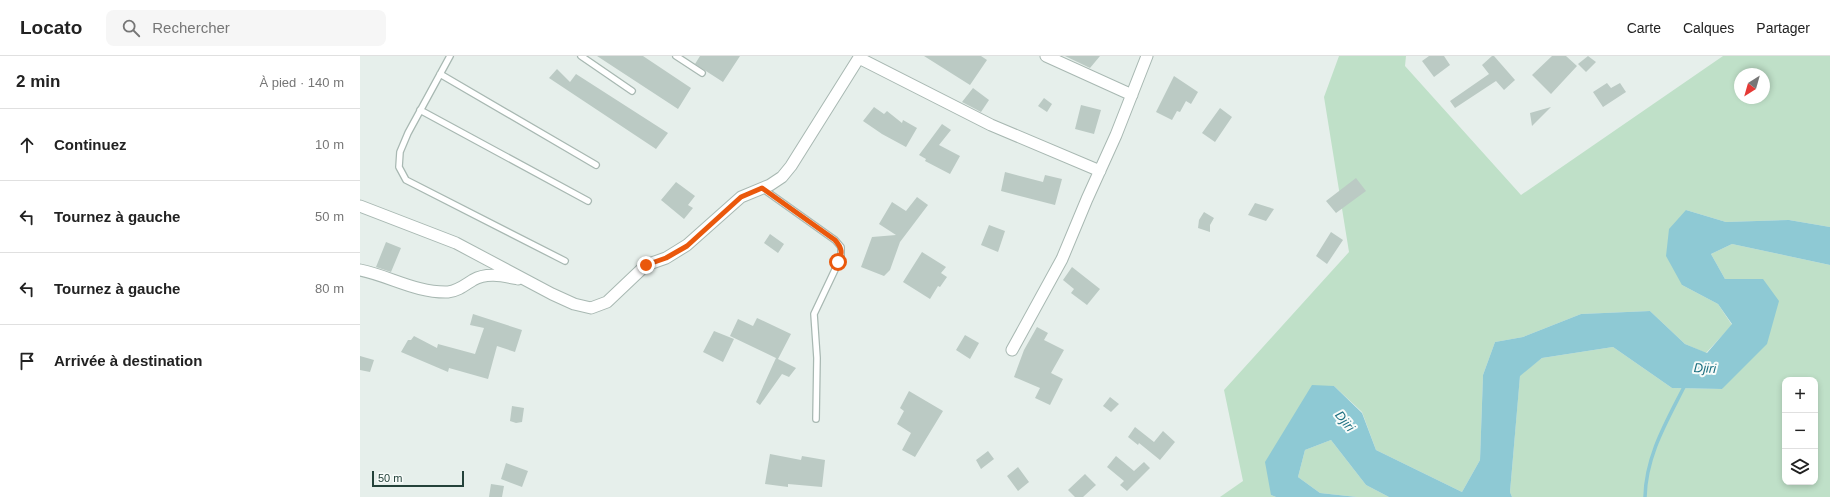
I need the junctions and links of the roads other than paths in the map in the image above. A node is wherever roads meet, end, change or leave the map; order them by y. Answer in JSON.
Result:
{"nodes":[{"id":1,"x":450,"y":56,"type":"edge"},
{"id":2,"x":581,"y":56,"type":"edge"},
{"id":3,"x":676,"y":56,"type":"edge"},
{"id":4,"x":1046,"y":56,"type":"edge"},
{"id":5,"x":1147,"y":56,"type":"edge"},
{"id":6,"x":860,"y":57,"type":"edge"},
{"id":7,"x":702,"y":73,"type":"dead end"},
{"id":8,"x":440,"y":74,"type":"junction"},
{"id":9,"x":632,"y":91,"type":"dead end"},
{"id":10,"x":1132,"y":95,"type":"junction"},
{"id":11,"x":420,"y":110,"type":"junction"},
{"id":12,"x":596,"y":165,"type":"dead end"},
{"id":13,"x":1100,"y":172,"type":"junction"},
{"id":14,"x":762,"y":188,"type":"junction"},
{"id":15,"x":588,"y":201,"type":"dead end"},
{"id":16,"x":360,"y":206,"type":"edge"},
{"id":17,"x":565,"y":261,"type":"dead end"},
{"id":18,"x":360,"y":270,"type":"edge"},
{"id":19,"x":528,"y":282,"type":"junction"},
{"id":20,"x":1012,"y":350,"type":"dead end"},
{"id":21,"x":816,"y":418,"type":"dead end"}],
"edges":[{"from":1,"to":8,"type":"lane"},
{"from":2,"to":9,"type":"lane"},
{"from":3,"to":7,"type":"lane"},
{"from":4,"to":10,"type":"street"},
{"from":5,"to":10,"type":"street"},
{"from":6,"to":13,"type":"street"},
{"from":6,"to":14,"type":"street"},
{"from":8,"to":11,"type":"lane"},
{"from":8,"to":12,"type":"lane"},
{"from":10,"to":13,"type":"street"},
{"from":11,"to":15,"type":"lane"},
{"from":11,"to":17,"type":"lane"},
{"from":13,"to":20,"type":"street"},
{"from":14,"to":19,"type":"street"},
{"from":14,"to":21,"type":"lane"},
{"from":16,"to":19,"type":"street"},
{"from":18,"to":19,"type":"street"}]}
